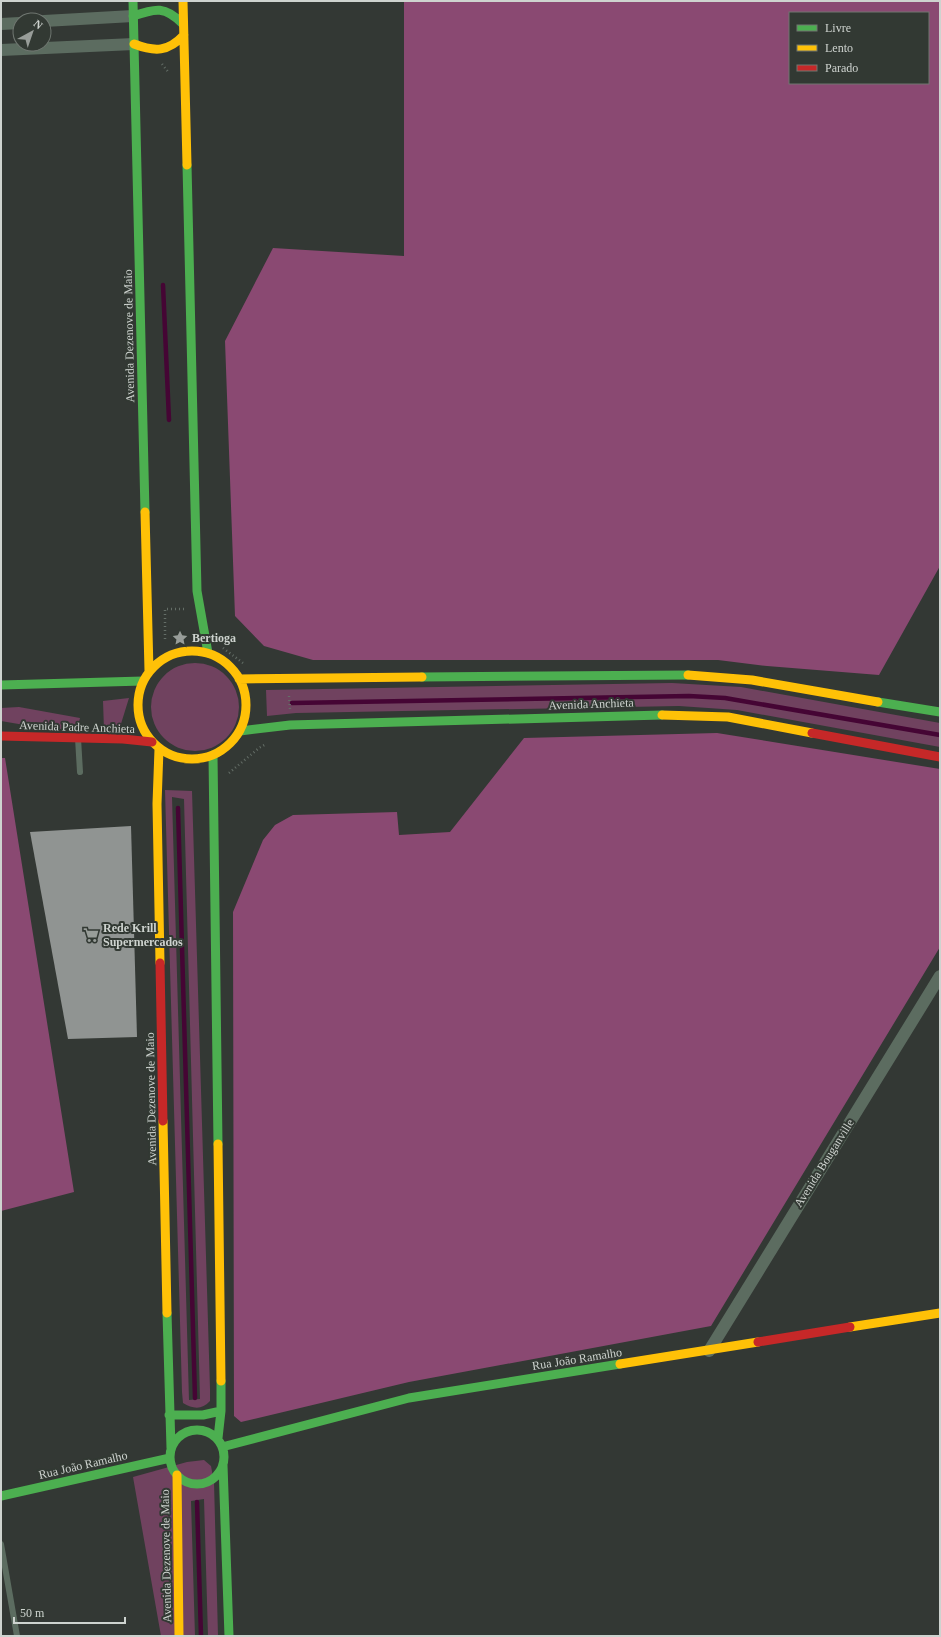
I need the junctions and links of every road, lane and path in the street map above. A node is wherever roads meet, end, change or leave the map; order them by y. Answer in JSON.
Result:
{"nodes":[{"id":1,"x":132,"y":1,"type":"edge"},
{"id":2,"x":183,"y":1,"type":"edge"},
{"id":3,"x":133,"y":16,"type":"junction"},
{"id":4,"x":52,"y":21,"type":"edge"},
{"id":5,"x":12,"y":23,"type":"edge"},
{"id":6,"x":1,"y":24,"type":"edge"},
{"id":7,"x":183,"y":24,"type":"junction"},
{"id":8,"x":184,"y":35,"type":"junction"},
{"id":9,"x":134,"y":44,"type":"junction"},
{"id":10,"x":1,"y":50,"type":"edge"},
{"id":11,"x":208,"y":653,"type":"junction"},
{"id":12,"x":149,"y":671,"type":"junction"},
{"id":13,"x":239,"y":679,"type":"junction"},
{"id":14,"x":143,"y":681,"type":"junction"},
{"id":15,"x":1,"y":685,"type":"edge"},
{"id":16,"x":940,"y":712,"type":"edge"},
{"id":17,"x":240,"y":731,"type":"junction"},
{"id":18,"x":1,"y":736,"type":"edge"},
{"id":19,"x":78,"y":738,"type":"junction"},
{"id":20,"x":155,"y":745,"type":"junction"},
{"id":21,"x":213,"y":755,"type":"junction"},
{"id":22,"x":940,"y":757,"type":"edge"},
{"id":23,"x":80,"y":772,"type":"dead end"},
{"id":24,"x":940,"y":976,"type":"edge"},
{"id":25,"x":940,"y":1313,"type":"edge"},
{"id":26,"x":709,"y":1351,"type":"junction"},
{"id":27,"x":221,"y":1411,"type":"junction"},
{"id":28,"x":169,"y":1415,"type":"junction"},
{"id":29,"x":220,"y":1442,"type":"junction"},
{"id":30,"x":170,"y":1453,"type":"junction"},
{"id":31,"x":223,"y":1465,"type":"junction"},
{"id":32,"x":177,"y":1475,"type":"junction"},
{"id":33,"x":1,"y":1496,"type":"edge"},
{"id":34,"x":1,"y":1544,"type":"edge"},
{"id":35,"x":17,"y":1636,"type":"edge"},
{"id":36,"x":178,"y":1636,"type":"edge"},
{"id":37,"x":229,"y":1636,"type":"edge"}],
"edges":[{"from":1,"to":3,"type":"main road","name":"Avenida Dezenove de Maio"},
{"from":2,"to":7,"type":"main road"},
{"from":3,"to":4,"type":"street"},
{"from":3,"to":7,"type":"main road"},
{"from":3,"to":9,"type":"main road","name":"Avenida Dezenove de Maio"},
{"from":5,"to":6,"type":"street"},
{"from":7,"to":8,"type":"main road"},
{"from":8,"to":9,"type":"main road"},
{"from":8,"to":11,"type":"main road"},
{"from":9,"to":10,"type":"street"},
{"from":9,"to":12,"type":"main road","name":"Avenida Dezenove de Maio"},
{"from":11,"to":12,"type":"main road"},
{"from":11,"to":13,"type":"main road"},
{"from":12,"to":14,"type":"main road"},
{"from":13,"to":16,"type":"main road"},
{"from":13,"to":17,"type":"main road"},
{"from":14,"to":15,"type":"main road"},
{"from":14,"to":20,"type":"main road"},
{"from":17,"to":21,"type":"main road"},
{"from":17,"to":22,"type":"main road","name":"Avenida Anchieta"},
{"from":18,"to":19,"type":"main road","name":"Avenida Padre Anchieta"},
{"from":19,"to":20,"type":"main road","name":"Avenida Padre Anchieta"},
{"from":19,"to":23,"type":"lane"},
{"from":20,"to":21,"type":"main road"},
{"from":20,"to":28,"type":"main road","name":"Avenida Dezenove de Maio"},
{"from":21,"to":27,"type":"main road"},
{"from":24,"to":26,"type":"street","name":"Avenida Bouganville"},
{"from":25,"to":26,"type":"main road","name":"Rua João Ramalho"},
{"from":26,"to":29,"type":"main road","name":"Rua João Ramalho"},
{"from":27,"to":28,"type":"main road"},
{"from":27,"to":29,"type":"main road"},
{"from":28,"to":30,"type":"main road","name":"Avenida Dezenove de Maio"},
{"from":29,"to":30,"type":"main road"},
{"from":29,"to":31,"type":"main road"},
{"from":30,"to":32,"type":"main road"},
{"from":30,"to":33,"type":"main road","name":"Rua João Ramalho"},
{"from":31,"to":32,"type":"main road"},
{"from":31,"to":37,"type":"main road"},
{"from":32,"to":36,"type":"main road","name":"Avenida Dezenove de Maio"},
{"from":34,"to":35,"type":"lane"}]}
